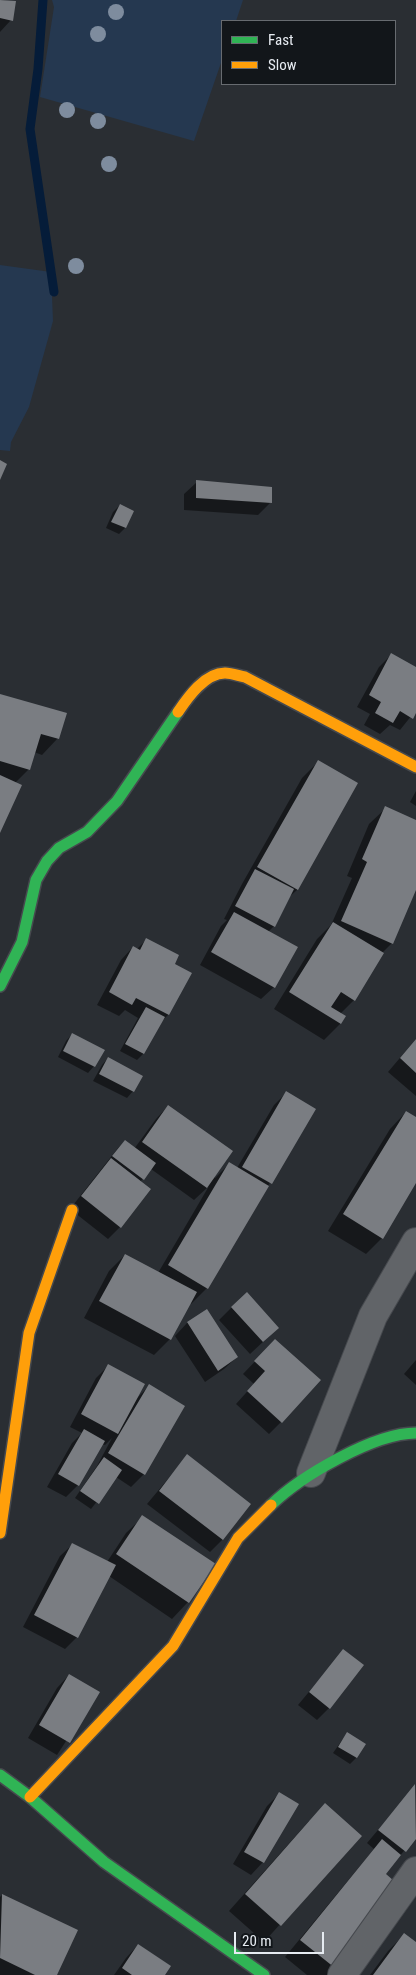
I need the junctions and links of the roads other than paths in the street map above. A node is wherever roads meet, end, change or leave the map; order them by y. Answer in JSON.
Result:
{"nodes":[{"id":1,"x":416,"y":766,"type":"edge"},
{"id":2,"x":0,"y":986,"type":"edge"},
{"id":3,"x":72,"y":1210,"type":"dead end"},
{"id":4,"x":416,"y":1242,"type":"edge"},
{"id":5,"x":416,"y":1433,"type":"edge"},
{"id":6,"x":311,"y":1473,"type":"junction"},
{"id":7,"x":0,"y":1533,"type":"edge"},
{"id":8,"x":0,"y":1775,"type":"edge"},
{"id":9,"x":30,"y":1797,"type":"junction"},
{"id":10,"x":416,"y":1871,"type":"edge"},
{"id":11,"x":264,"y":1975,"type":"edge"},
{"id":12,"x":342,"y":1975,"type":"edge"}],
"edges":[{"from":1,"to":2,"type":"street"},
{"from":3,"to":7,"type":"street"},
{"from":4,"to":6,"type":"street"},
{"from":5,"to":6,"type":"street"},
{"from":6,"to":9,"type":"street"},
{"from":8,"to":9,"type":"street"},
{"from":9,"to":11,"type":"street"},
{"from":10,"to":12,"type":"street"}]}
